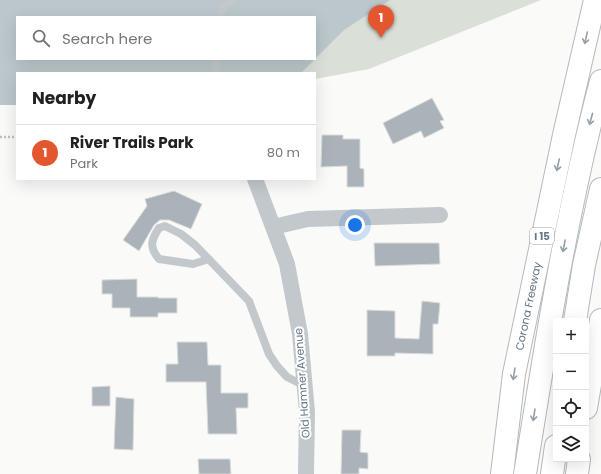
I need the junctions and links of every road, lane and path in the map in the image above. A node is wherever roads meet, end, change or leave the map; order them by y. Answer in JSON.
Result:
{"nodes":[{"id":1,"x":231,"y":0,"type":"edge"},
{"id":2,"x":595,"y":0,"type":"edge"},
{"id":3,"x":220,"y":16,"type":"edge"},
{"id":4,"x":216,"y":60,"type":"edge"},
{"id":5,"x":216,"y":72,"type":"edge"},
{"id":6,"x":601,"y":81,"type":"edge"},
{"id":7,"x":0,"y":137,"type":"edge"},
{"id":8,"x":16,"y":137,"type":"edge"},
{"id":9,"x":255,"y":180,"type":"edge"},
{"id":10,"x":601,"y":189,"type":"edge"},
{"id":11,"x":440,"y":215,"type":"dead end"},
{"id":12,"x":273,"y":227,"type":"junction"},
{"id":13,"x":210,"y":259,"type":"junction"},
{"id":14,"x":575,"y":318,"type":"edge"},
{"id":15,"x":601,"y":320,"type":"edge"},
{"id":16,"x":305,"y":386,"type":"junction"},
{"id":17,"x":589,"y":390,"type":"edge"},
{"id":18,"x":554,"y":462,"type":"edge"},
{"id":19,"x":579,"y":462,"type":"edge"},
{"id":20,"x":306,"y":474,"type":"edge"},
{"id":21,"x":502,"y":474,"type":"edge"},
{"id":22,"x":525,"y":474,"type":"edge"},
{"id":23,"x":552,"y":474,"type":"edge"},
{"id":24,"x":577,"y":474,"type":"edge"}],
"edges":[{"from":1,"to":3,"type":"lane"},
{"from":2,"to":21,"type":"highway","name":"Corona Freeway","number":"I 15","one_way":true},
{"from":4,"to":5,"type":"lane"},
{"from":6,"to":22,"type":"highway","one_way":true},
{"from":7,"to":8,"type":"path"},
{"from":9,"to":12,"type":"street","name":"Old Hamner Avenue"},
{"from":10,"to":14,"type":"highway"},
{"from":11,"to":12,"type":"street"},
{"from":12,"to":16,"type":"street","name":"Old Hamner Avenue"},
{"from":13,"to":13,"type":"lane"},
{"from":13,"to":16,"type":"lane"},
{"from":15,"to":17,"type":"highway"},
{"from":16,"to":20,"type":"street","name":"Old Hamner Avenue"},
{"from":18,"to":23,"type":"highway"},
{"from":19,"to":24,"type":"highway"}]}
